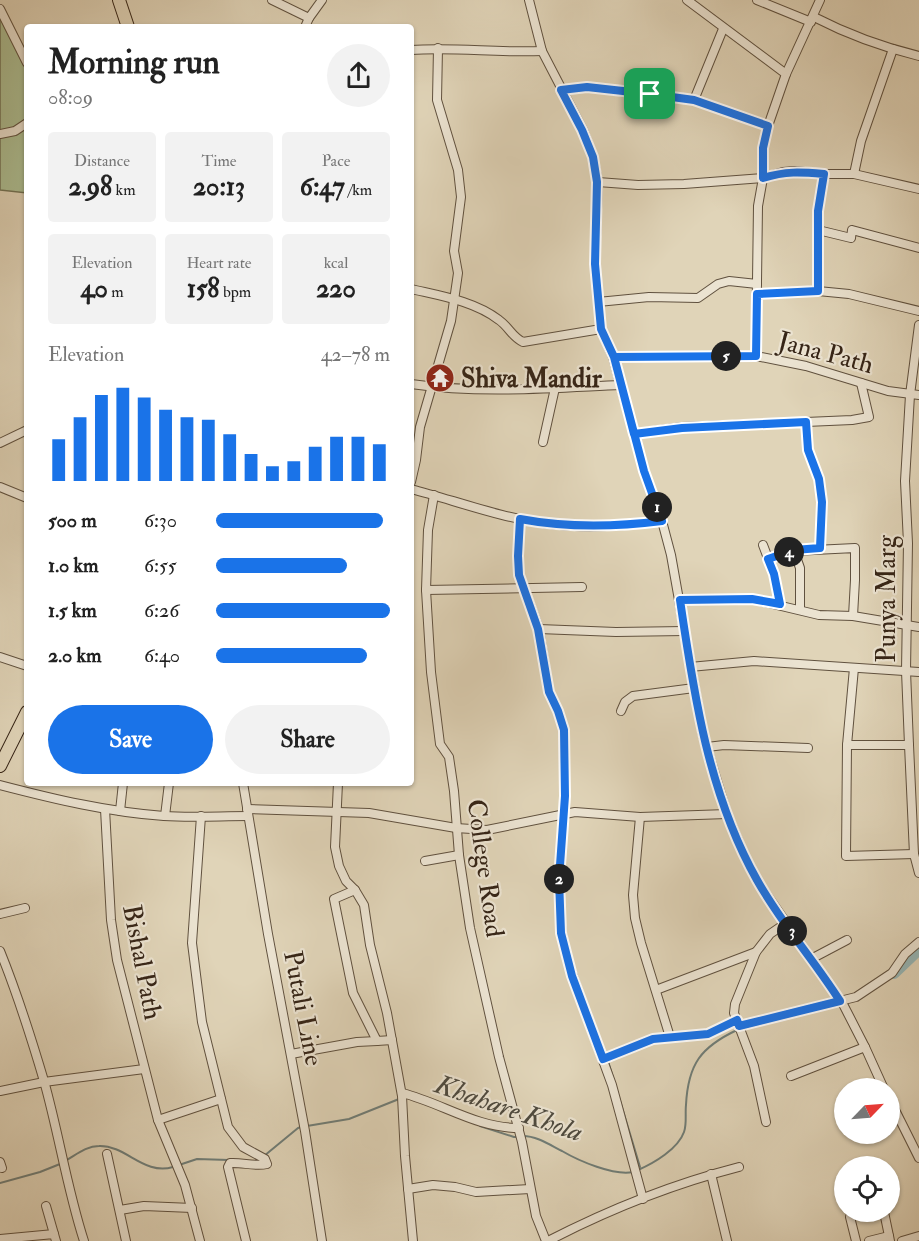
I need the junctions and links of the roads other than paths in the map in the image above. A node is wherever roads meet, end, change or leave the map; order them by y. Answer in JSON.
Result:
{"nodes":[{"id":1,"x":119,"y":0,"type":"edge"},
{"id":2,"x":272,"y":0,"type":"edge"},
{"id":3,"x":322,"y":0,"type":"edge"},
{"id":4,"x":529,"y":0,"type":"edge"},
{"id":5,"x":687,"y":0,"type":"edge"},
{"id":6,"x":757,"y":0,"type":"edge"},
{"id":7,"x":820,"y":0,"type":"edge"},
{"id":8,"x":0,"y":9,"type":"edge"},
{"id":9,"x":309,"y":18,"type":"junction"},
{"id":10,"x":812,"y":19,"type":"junction"},
{"id":11,"x":127,"y":24,"type":"edge"},
{"id":12,"x":306,"y":24,"type":"edge"},
{"id":13,"x":723,"y":29,"type":"junction"},
{"id":14,"x":438,"y":48,"type":"junction"},
{"id":15,"x":414,"y":50,"type":"edge"},
{"id":16,"x":893,"y":50,"type":"junction"},
{"id":17,"x":542,"y":51,"type":"junction"},
{"id":18,"x":919,"y":56,"type":"edge"},
{"id":19,"x":24,"y":57,"type":"edge"},
{"id":20,"x":786,"y":74,"type":"junction"},
{"id":21,"x":561,"y":90,"type":"junction"},
{"id":22,"x":694,"y":100,"type":"junction"},
{"id":23,"x":24,"y":125,"type":"edge"},
{"id":24,"x":768,"y":126,"type":"junction"},
{"id":25,"x":0,"y":134,"type":"edge"},
{"id":26,"x":824,"y":174,"type":"junction"},
{"id":27,"x":854,"y":174,"type":"junction"},
{"id":28,"x":763,"y":178,"type":"junction"},
{"id":29,"x":597,"y":182,"type":"junction"},
{"id":30,"x":919,"y":189,"type":"edge"},
{"id":31,"x":818,"y":230,"type":"junction"},
{"id":32,"x":919,"y":248,"type":"edge"},
{"id":33,"x":757,"y":284,"type":"junction"},
{"id":34,"x":414,"y":290,"type":"edge"},
{"id":35,"x":818,"y":291,"type":"junction"},
{"id":36,"x":757,"y":294,"type":"junction"},
{"id":37,"x":455,"y":299,"type":"junction"},
{"id":38,"x":598,"y":302,"type":"junction"},
{"id":39,"x":919,"y":311,"type":"edge"},
{"id":40,"x":919,"y":325,"type":"edge"},
{"id":41,"x":601,"y":329,"type":"junction"},
{"id":42,"x":756,"y":356,"type":"junction"},
{"id":43,"x":614,"y":357,"type":"junction"},
{"id":44,"x":861,"y":383,"type":"junction"},
{"id":45,"x":414,"y":384,"type":"edge"},
{"id":46,"x":621,"y":385,"type":"junction"},
{"id":47,"x":431,"y":387,"type":"junction"},
{"id":48,"x":555,"y":388,"type":"junction"},
{"id":49,"x":915,"y":395,"type":"edge"},
{"id":50,"x":806,"y":422,"type":"junction"},
{"id":51,"x":24,"y":431,"type":"edge"},
{"id":52,"x":634,"y":434,"type":"junction"},
{"id":53,"x":543,"y":442,"type":"dead end"},
{"id":54,"x":0,"y":443,"type":"edge"},
{"id":55,"x":414,"y":469,"type":"edge"},
{"id":56,"x":0,"y":487,"type":"edge"},
{"id":57,"x":414,"y":490,"type":"edge"},
{"id":58,"x":434,"y":495,"type":"junction"},
{"id":59,"x":24,"y":497,"type":"edge"},
{"id":60,"x":520,"y":519,"type":"junction"},
{"id":61,"x":662,"y":521,"type":"junction"},
{"id":62,"x":763,"y":545,"type":"dead end"},
{"id":63,"x":820,"y":548,"type":"junction"},
{"id":64,"x":794,"y":550,"type":"junction"},
{"id":65,"x":768,"y":559,"type":"junction"},
{"id":66,"x":582,"y":587,"type":"dead end"},
{"id":67,"x":524,"y":589,"type":"junction"},
{"id":68,"x":426,"y":590,"type":"junction"},
{"id":69,"x":680,"y":600,"type":"junction"},
{"id":70,"x":780,"y":604,"type":"junction"},
{"id":71,"x":800,"y":610,"type":"junction"},
{"id":72,"x":853,"y":616,"type":"junction"},
{"id":73,"x":907,"y":625,"type":"junction"},
{"id":74,"x":919,"y":627,"type":"edge"},
{"id":75,"x":538,"y":629,"type":"junction"},
{"id":76,"x":685,"y":631,"type":"junction"},
{"id":77,"x":0,"y":657,"type":"edge"},
{"id":78,"x":24,"y":665,"type":"edge"},
{"id":79,"x":690,"y":667,"type":"junction"},
{"id":80,"x":854,"y":668,"type":"junction"},
{"id":81,"x":906,"y":671,"type":"junction"},
{"id":82,"x":919,"y":672,"type":"edge"},
{"id":83,"x":694,"y":688,"type":"junction"},
{"id":84,"x":621,"y":711,"type":"dead end"},
{"id":85,"x":24,"y":717,"type":"edge"},
{"id":86,"x":847,"y":745,"type":"junction"},
{"id":87,"x":909,"y":745,"type":"junction"},
{"id":88,"x":707,"y":747,"type":"junction"},
{"id":89,"x":808,"y":748,"type":"dead end"},
{"id":90,"x":3,"y":752,"type":"edge"},
{"id":91,"x":0,"y":766,"type":"edge"},
{"id":92,"x":0,"y":785,"type":"edge"},
{"id":93,"x":123,"y":786,"type":"edge"},
{"id":94,"x":169,"y":786,"type":"edge"},
{"id":95,"x":243,"y":786,"type":"edge"},
{"id":96,"x":338,"y":786,"type":"edge"},
{"id":97,"x":105,"y":809,"type":"junction"},
{"id":98,"x":120,"y":811,"type":"junction"},
{"id":99,"x":247,"y":812,"type":"junction"},
{"id":100,"x":336,"y":812,"type":"junction"},
{"id":101,"x":564,"y":814,"type":"junction"},
{"id":102,"x":727,"y":814,"type":"junction"},
{"id":103,"x":165,"y":816,"type":"junction"},
{"id":104,"x":201,"y":816,"type":"junction"},
{"id":105,"x":640,"y":817,"type":"junction"},
{"id":106,"x":456,"y":828,"type":"junction"},
{"id":107,"x":459,"y":855,"type":"junction"},
{"id":108,"x":914,"y":855,"type":"junction"},
{"id":109,"x":425,"y":861,"type":"dead end"},
{"id":110,"x":918,"y":871,"type":"edge"},
{"id":111,"x":355,"y":890,"type":"junction"},
{"id":112,"x":25,"y":908,"type":"dead end"},
{"id":113,"x":0,"y":914,"type":"edge"},
{"id":114,"x":786,"y":923,"type":"junction"},
{"id":115,"x":846,"y":940,"type":"dead end"},
{"id":116,"x":919,"y":942,"type":"edge"},
{"id":117,"x":0,"y":951,"type":"edge"},
{"id":118,"x":756,"y":951,"type":"junction"},
{"id":119,"x":811,"y":959,"type":"junction"},
{"id":120,"x":656,"y":990,"type":"junction"},
{"id":121,"x":842,"y":1004,"type":"junction"},
{"id":122,"x":739,"y":1026,"type":"junction"},
{"id":123,"x":670,"y":1038,"type":"junction"},
{"id":124,"x":392,"y":1040,"type":"junction"},
{"id":125,"x":377,"y":1041,"type":"junction"},
{"id":126,"x":865,"y":1047,"type":"junction"},
{"id":127,"x":291,"y":1054,"type":"junction"},
{"id":128,"x":603,"y":1059,"type":"junction"},
{"id":129,"x":144,"y":1069,"type":"junction"},
{"id":130,"x":791,"y":1076,"type":"dead end"},
{"id":131,"x":879,"y":1078,"type":"edge"},
{"id":132,"x":44,"y":1082,"type":"junction"},
{"id":133,"x":0,"y":1091,"type":"edge"},
{"id":134,"x":402,"y":1097,"type":"junction"},
{"id":135,"x":221,"y":1099,"type":"junction"},
{"id":136,"x":159,"y":1120,"type":"junction"},
{"id":137,"x":900,"y":1120,"type":"edge"},
{"id":138,"x":766,"y":1122,"type":"dead end"},
{"id":139,"x":519,"y":1129,"type":"junction"},
{"id":140,"x":107,"y":1154,"type":"dead end"},
{"id":141,"x":919,"y":1158,"type":"edge"},
{"id":142,"x":739,"y":1167,"type":"dead end"},
{"id":143,"x":711,"y":1174,"type":"junction"},
{"id":144,"x":408,"y":1189,"type":"junction"},
{"id":145,"x":530,"y":1189,"type":"junction"},
{"id":146,"x":643,"y":1199,"type":"junction"},
{"id":147,"x":46,"y":1206,"type":"dead end"},
{"id":148,"x":192,"y":1208,"type":"junction"},
{"id":149,"x":120,"y":1210,"type":"junction"},
{"id":150,"x":851,"y":1222,"type":"edge"},
{"id":151,"x":886,"y":1222,"type":"edge"},
{"id":152,"x":919,"y":1236,"type":"edge"},
{"id":153,"x":55,"y":1237,"type":"edge"},
{"id":154,"x":890,"y":1238,"type":"edge"},
{"id":155,"x":0,"y":1239,"type":"edge"},
{"id":156,"x":84,"y":1241,"type":"edge"},
{"id":157,"x":126,"y":1241,"type":"edge"},
{"id":158,"x":200,"y":1241,"type":"edge"},
{"id":159,"x":246,"y":1241,"type":"edge"},
{"id":160,"x":322,"y":1241,"type":"edge"},
{"id":161,"x":413,"y":1241,"type":"edge"},
{"id":162,"x":547,"y":1241,"type":"edge"},
{"id":163,"x":727,"y":1241,"type":"edge"},
{"id":164,"x":856,"y":1241,"type":"edge"},
{"id":165,"x":869,"y":1241,"type":"edge"},
{"id":166,"x":902,"y":1241,"type":"edge"}],
"edges":[{"from":1,"to":11,"type":"main road"},
{"from":2,"to":9,"type":"street"},
{"from":3,"to":9,"type":"street"},
{"from":4,"to":17,"type":"street"},
{"from":5,"to":13,"type":"street"},
{"from":6,"to":10,"type":"street"},
{"from":7,"to":10,"type":"street"},
{"from":8,"to":19,"type":"street"},
{"from":9,"to":12,"type":"street"},
{"from":10,"to":16,"type":"street"},
{"from":10,"to":20,"type":"street"},
{"from":13,"to":20,"type":"street"},
{"from":13,"to":22,"type":"street"},
{"from":14,"to":15,"type":"street"},
{"from":14,"to":17,"type":"street"},
{"from":14,"to":37,"type":"street"},
{"from":16,"to":18,"type":"street"},
{"from":16,"to":27,"type":"street"},
{"from":17,"to":21,"type":"street"},
{"from":20,"to":24,"type":"street"},
{"from":21,"to":22,"type":"street"},
{"from":21,"to":29,"type":"street"},
{"from":22,"to":24,"type":"street"},
{"from":23,"to":25,"type":"street"},
{"from":24,"to":28,"type":"street"},
{"from":26,"to":27,"type":"street"},
{"from":26,"to":28,"type":"street"},
{"from":26,"to":31,"type":"street"},
{"from":27,"to":30,"type":"street"},
{"from":28,"to":29,"type":"street"},
{"from":28,"to":33,"type":"street"},
{"from":29,"to":38,"type":"street"},
{"from":31,"to":32,"type":"street"},
{"from":31,"to":35,"type":"street"},
{"from":33,"to":36,"type":"street"},
{"from":33,"to":38,"type":"street"},
{"from":34,"to":37,"type":"street"},
{"from":35,"to":36,"type":"street"},
{"from":35,"to":39,"type":"street"},
{"from":36,"to":42,"type":"street"},
{"from":37,"to":41,"type":"street"},
{"from":37,"to":47,"type":"street"},
{"from":38,"to":41,"type":"street"},
{"from":40,"to":49,"type":"street","name":"Punya Marg"},
{"from":41,"to":43,"type":"street"},
{"from":42,"to":43,"type":"street","name":"Jana Path"},
{"from":42,"to":44,"type":"street","name":"Jana Path"},
{"from":43,"to":46,"type":"street"},
{"from":44,"to":49,"type":"street","name":"Jana Path"},
{"from":44,"to":50,"type":"street"},
{"from":45,"to":47,"type":"street"},
{"from":46,"to":48,"type":"street"},
{"from":46,"to":52,"type":"street"},
{"from":47,"to":48,"type":"street"},
{"from":47,"to":55,"type":"street"},
{"from":48,"to":53,"type":"street"},
{"from":49,"to":73,"type":"street","name":"Punya Marg"},
{"from":50,"to":52,"type":"street"},
{"from":50,"to":63,"type":"street"},
{"from":51,"to":54,"type":"street"},
{"from":52,"to":61,"type":"street"},
{"from":56,"to":59,"type":"street"},
{"from":57,"to":58,"type":"street"},
{"from":58,"to":60,"type":"street"},
{"from":58,"to":68,"type":"street","name":"College Road"},
{"from":60,"to":61,"type":"street"},
{"from":60,"to":67,"type":"street"},
{"from":61,"to":69,"type":"street"},
{"from":62,"to":65,"type":"street"},
{"from":63,"to":64,"type":"street"},
{"from":63,"to":72,"type":"street"},
{"from":64,"to":65,"type":"street"},
{"from":64,"to":71,"type":"street"},
{"from":65,"to":70,"type":"street"},
{"from":66,"to":67,"type":"street"},
{"from":67,"to":68,"type":"street"},
{"from":67,"to":75,"type":"street"},
{"from":68,"to":106,"type":"street","name":"College Road"},
{"from":69,"to":70,"type":"street"},
{"from":69,"to":76,"type":"street"},
{"from":70,"to":71,"type":"street"},
{"from":71,"to":72,"type":"street"},
{"from":72,"to":73,"type":"street"},
{"from":73,"to":74,"type":"street"},
{"from":73,"to":81,"type":"street","name":"Punya Marg"},
{"from":75,"to":76,"type":"street"},
{"from":75,"to":101,"type":"street"},
{"from":76,"to":79,"type":"street"},
{"from":77,"to":78,"type":"street"},
{"from":79,"to":80,"type":"street"},
{"from":79,"to":83,"type":"street"},
{"from":80,"to":81,"type":"street"},
{"from":80,"to":86,"type":"street"},
{"from":81,"to":82,"type":"street"},
{"from":81,"to":87,"type":"street","name":"Punya Marg"},
{"from":83,"to":84,"type":"street"},
{"from":83,"to":88,"type":"street"},
{"from":85,"to":90,"type":"main road"},
{"from":86,"to":87,"type":"street"},
{"from":86,"to":108,"type":"street"},
{"from":87,"to":108,"type":"street","name":"Punya Marg"},
{"from":88,"to":89,"type":"street"},
{"from":88,"to":102,"type":"street"},
{"from":90,"to":91,"type":"main road"},
{"from":92,"to":97,"type":"street"},
{"from":93,"to":98,"type":"street"},
{"from":94,"to":103,"type":"street"},
{"from":95,"to":99,"type":"street","name":"Putali Line"},
{"from":96,"to":100,"type":"street"},
{"from":97,"to":98,"type":"street"},
{"from":97,"to":129,"type":"street","name":"Bishal Path"},
{"from":98,"to":103,"type":"street"},
{"from":99,"to":100,"type":"street"},
{"from":99,"to":104,"type":"street"},
{"from":99,"to":127,"type":"street","name":"Putali Line"},
{"from":100,"to":106,"type":"street"},
{"from":100,"to":111,"type":"street"},
{"from":101,"to":105,"type":"street"},
{"from":101,"to":106,"type":"street"},
{"from":101,"to":128,"type":"street"},
{"from":102,"to":105,"type":"street"},
{"from":102,"to":114,"type":"street"},
{"from":103,"to":104,"type":"street"},
{"from":104,"to":135,"type":"street"},
{"from":105,"to":120,"type":"street"},
{"from":106,"to":107,"type":"street","name":"College Road"},
{"from":107,"to":109,"type":"street"},
{"from":107,"to":139,"type":"street","name":"College Road"},
{"from":108,"to":110,"type":"street","name":"Punya Marg"},
{"from":111,"to":124,"type":"street"},
{"from":111,"to":125,"type":"street"},
{"from":112,"to":113,"type":"street"},
{"from":114,"to":118,"type":"street"},
{"from":114,"to":119,"type":"street"},
{"from":115,"to":119,"type":"street"},
{"from":116,"to":121,"type":"street"},
{"from":117,"to":132,"type":"street"},
{"from":118,"to":120,"type":"street"},
{"from":118,"to":122,"type":"street"},
{"from":119,"to":121,"type":"street"},
{"from":120,"to":123,"type":"street"},
{"from":121,"to":122,"type":"street"},
{"from":121,"to":126,"type":"street"},
{"from":122,"to":123,"type":"street"},
{"from":122,"to":138,"type":"street"},
{"from":123,"to":128,"type":"street"},
{"from":124,"to":125,"type":"street"},
{"from":124,"to":134,"type":"street"},
{"from":125,"to":127,"type":"street"},
{"from":126,"to":130,"type":"street"},
{"from":126,"to":131,"type":"street"},
{"from":127,"to":160,"type":"street","name":"Putali Line"},
{"from":128,"to":146,"type":"street"},
{"from":129,"to":132,"type":"street"},
{"from":129,"to":136,"type":"street","name":"Bishal Path"},
{"from":132,"to":133,"type":"street"},
{"from":132,"to":156,"type":"street"},
{"from":134,"to":139,"type":"street"},
{"from":134,"to":144,"type":"street"},
{"from":135,"to":136,"type":"street"},
{"from":135,"to":159,"type":"street"},
{"from":136,"to":148,"type":"street","name":"Bishal Path"},
{"from":137,"to":141,"type":"street"},
{"from":139,"to":145,"type":"street","name":"College Road"},
{"from":140,"to":149,"type":"street"},
{"from":142,"to":143,"type":"street"},
{"from":143,"to":146,"type":"street"},
{"from":143,"to":163,"type":"street"},
{"from":144,"to":145,"type":"street"},
{"from":144,"to":161,"type":"street"},
{"from":145,"to":162,"type":"street","name":"College Road"},
{"from":146,"to":162,"type":"street"},
{"from":147,"to":153,"type":"street"},
{"from":148,"to":149,"type":"street"},
{"from":148,"to":158,"type":"street","name":"Bishal Path"},
{"from":149,"to":157,"type":"street"},
{"from":150,"to":164,"type":"street"},
{"from":151,"to":154,"type":"street"},
{"from":152,"to":166,"type":"street"},
{"from":153,"to":155,"type":"street"},
{"from":154,"to":165,"type":"street"}]}
